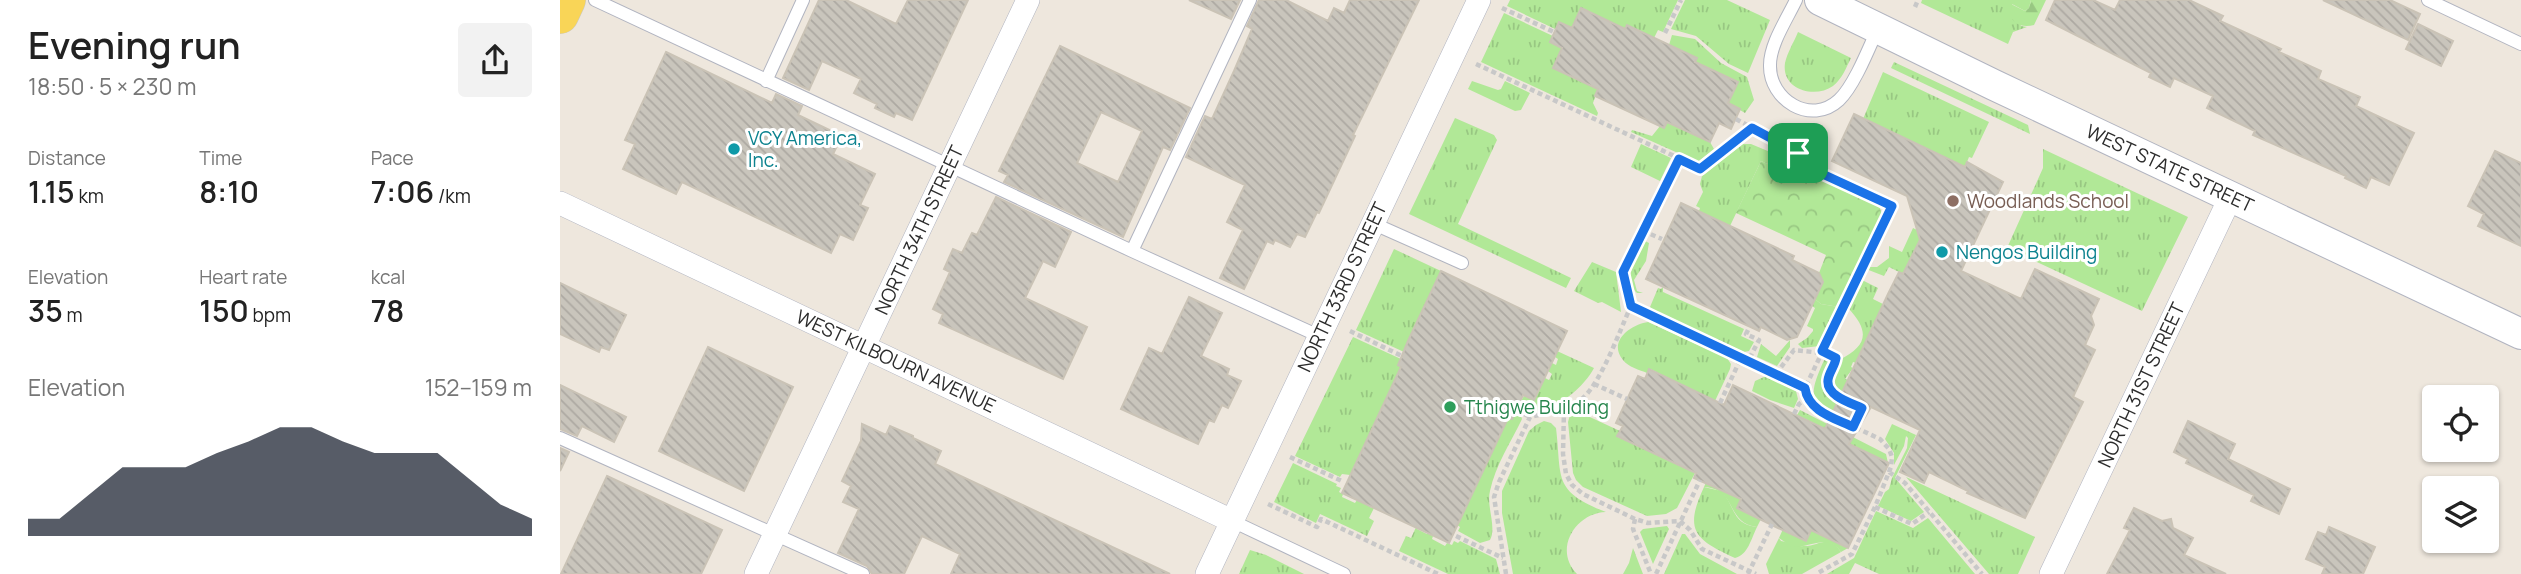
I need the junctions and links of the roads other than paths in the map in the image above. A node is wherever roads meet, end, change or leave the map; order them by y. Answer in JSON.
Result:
{"nodes":[{"id":1,"x":567,"y":0,"type":"edge"},
{"id":2,"x":595,"y":0,"type":"edge"},
{"id":3,"x":803,"y":0,"type":"edge"},
{"id":4,"x":1028,"y":0,"type":"edge"},
{"id":5,"x":1250,"y":0,"type":"edge"},
{"id":6,"x":1479,"y":0,"type":"edge"},
{"id":7,"x":1796,"y":0,"type":"edge"},
{"id":8,"x":1821,"y":0,"type":"edge"},
{"id":9,"x":2428,"y":0,"type":"edge"},
{"id":10,"x":560,"y":15,"type":"edge"},
{"id":11,"x":1878,"y":27,"type":"junction"},
{"id":12,"x":2521,"y":44,"type":"edge"},
{"id":13,"x":766,"y":81,"type":"junction"},
{"id":14,"x":950,"y":166,"type":"junction"},
{"id":15,"x":2231,"y":196,"type":"junction"},
{"id":16,"x":560,"y":203,"type":"edge"},
{"id":17,"x":1373,"y":223,"type":"junction"},
{"id":18,"x":1132,"y":251,"type":"junction"},
{"id":19,"x":1462,"y":263,"type":"dead end"},
{"id":20,"x":2521,"y":334,"type":"edge"},
{"id":21,"x":1319,"y":336,"type":"junction"},
{"id":22,"x":865,"y":345,"type":"junction"},
{"id":23,"x":560,"y":438,"type":"edge"},
{"id":24,"x":1232,"y":521,"type":"junction"},
{"id":25,"x":775,"y":534,"type":"junction"},
{"id":26,"x":756,"y":574,"type":"edge"},
{"id":27,"x":863,"y":574,"type":"edge"},
{"id":28,"x":1207,"y":574,"type":"edge"},
{"id":29,"x":1344,"y":574,"type":"edge"},
{"id":30,"x":2051,"y":574,"type":"edge"}],
"edges":[{"from":1,"to":10,"type":"main road"},
{"from":2,"to":13,"type":"lane"},
{"from":3,"to":13,"type":"lane"},
{"from":4,"to":14,"type":"street","name":"NORTH 34TH STREET"},
{"from":5,"to":18,"type":"lane"},
{"from":6,"to":17,"type":"street","name":"NORTH 33RD STREET"},
{"from":7,"to":11,"type":"lane"},
{"from":8,"to":11,"type":"street","name":"WEST STATE STREET"},
{"from":9,"to":12,"type":"lane"},
{"from":11,"to":15,"type":"street","name":"WEST STATE STREET"},
{"from":13,"to":14,"type":"lane"},
{"from":14,"to":18,"type":"lane"},
{"from":14,"to":22,"type":"street","name":"NORTH 34TH STREET"},
{"from":15,"to":20,"type":"street","name":"WEST STATE STREET"},
{"from":15,"to":30,"type":"street","name":"NORTH 31ST STREET"},
{"from":16,"to":22,"type":"street","name":"WEST KILBOURN AVENUE"},
{"from":17,"to":19,"type":"lane"},
{"from":17,"to":21,"type":"street","name":"NORTH 33RD STREET"},
{"from":18,"to":21,"type":"lane"},
{"from":21,"to":24,"type":"street","name":"NORTH 33RD STREET"},
{"from":22,"to":24,"type":"street","name":"WEST KILBOURN AVENUE"},
{"from":22,"to":25,"type":"street","name":"NORTH 34TH STREET"},
{"from":23,"to":25,"type":"lane"},
{"from":24,"to":28,"type":"street","name":"NORTH 33RD STREET"},
{"from":24,"to":29,"type":"lane"},
{"from":25,"to":26,"type":"street","name":"NORTH 34TH STREET"},
{"from":25,"to":27,"type":"lane"}]}
